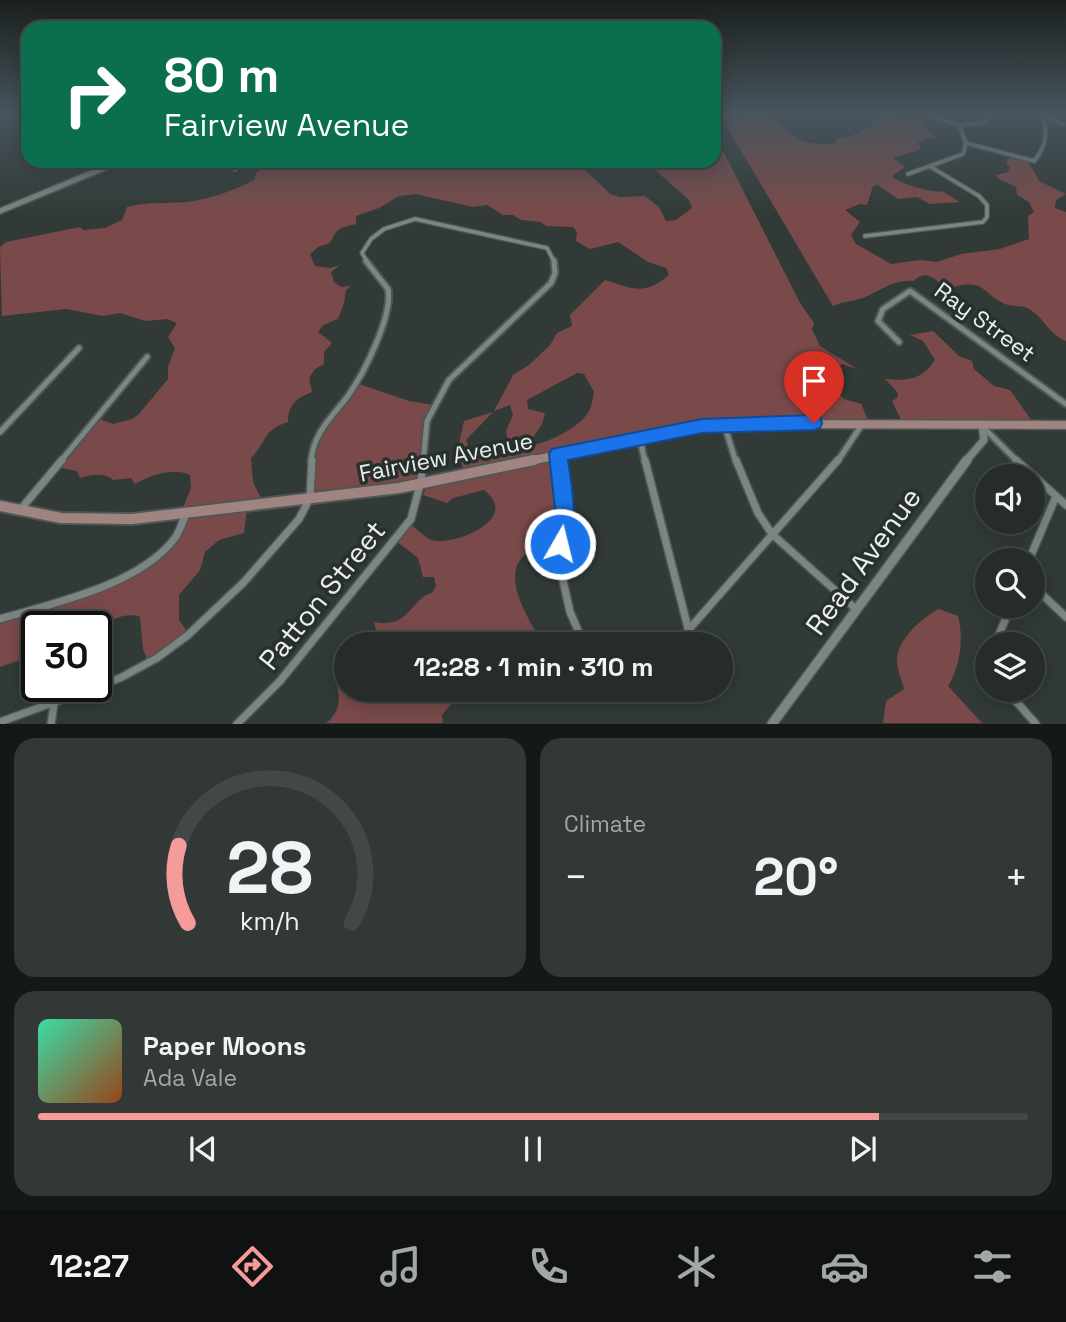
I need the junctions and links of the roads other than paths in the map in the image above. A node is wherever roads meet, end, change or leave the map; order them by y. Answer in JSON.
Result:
{"nodes":[{"id":1,"x":965,"y":146,"type":"edge"},
{"id":2,"x":976,"y":146,"type":"edge"},
{"id":3,"x":1043,"y":146,"type":"edge"},
{"id":4,"x":931,"y":167,"type":"junction"},
{"id":5,"x":104,"y":168,"type":"edge"},
{"id":6,"x":908,"y":174,"type":"dead end"},
{"id":7,"x":0,"y":210,"type":"edge"},
{"id":8,"x":865,"y":236,"type":"dead end"},
{"id":9,"x":899,"y":342,"type":"dead end"},
{"id":10,"x":79,"y":348,"type":"dead end"},
{"id":11,"x":148,"y":357,"type":"dead end"},
{"id":12,"x":1066,"y":404,"type":"edge"},
{"id":13,"x":863,"y":423,"type":"junction"},
{"id":14,"x":724,"y":424,"type":"junction"},
{"id":15,"x":982,"y":425,"type":"junction"},
{"id":16,"x":1066,"y":425,"type":"edge"},
{"id":17,"x":0,"y":432,"type":"edge"},
{"id":18,"x":640,"y":439,"type":"junction"},
{"id":19,"x":558,"y":454,"type":"junction"},
{"id":20,"x":421,"y":481,"type":"junction"},
{"id":21,"x":1056,"y":496,"type":"junction"},
{"id":22,"x":310,"y":499,"type":"junction"},
{"id":23,"x":1066,"y":505,"type":"edge"},
{"id":24,"x":0,"y":506,"type":"edge"},
{"id":25,"x":20,"y":510,"type":"junction"},
{"id":26,"x":186,"y":513,"type":"junction"},
{"id":27,"x":772,"y":534,"type":"junction"},
{"id":28,"x":1034,"y":548,"type":"edge"},
{"id":29,"x":1045,"y":597,"type":"edge"},
{"id":30,"x":856,"y":609,"type":"junction"},
{"id":31,"x":1066,"y":617,"type":"edge"},
{"id":32,"x":0,"y":619,"type":"edge"},
{"id":33,"x":688,"y":628,"type":"junction"},
{"id":34,"x":579,"y":632,"type":"edge"},
{"id":35,"x":685,"y":632,"type":"edge"},
{"id":36,"x":1017,"y":702,"type":"edge"},
{"id":37,"x":54,"y":704,"type":"junction"},
{"id":38,"x":0,"y":722,"type":"edge"},
{"id":39,"x":51,"y":723,"type":"edge"},
{"id":40,"x":237,"y":723,"type":"edge"},
{"id":41,"x":772,"y":723,"type":"edge"},
{"id":42,"x":1036,"y":723,"type":"edge"}],
"edges":[{"from":1,"to":4,"type":"street"},
{"from":2,"to":3,"type":"street"},
{"from":4,"to":6,"type":"street"},
{"from":4,"to":8,"type":"street"},
{"from":5,"to":7,"type":"street"},
{"from":9,"to":12,"type":"street","name":"Ray Street"},
{"from":10,"to":17,"type":"street"},
{"from":11,"to":25,"type":"street"},
{"from":13,"to":14,"type":"main road","name":"Fairview Avenue"},
{"from":13,"to":15,"type":"main road","name":"Fairview Avenue"},
{"from":13,"to":27,"type":"street"},
{"from":14,"to":18,"type":"main road","name":"Fairview Avenue"},
{"from":14,"to":27,"type":"street"},
{"from":15,"to":16,"type":"main road","name":"Fairview Avenue"},
{"from":15,"to":21,"type":"street"},
{"from":15,"to":30,"type":"street","name":"Read Avenue"},
{"from":18,"to":19,"type":"main road","name":"Fairview Avenue"},
{"from":18,"to":33,"type":"street"},
{"from":19,"to":20,"type":"main road","name":"Fairview Avenue"},
{"from":19,"to":34,"type":"street"},
{"from":20,"to":22,"type":"main road","name":"Fairview Avenue"},
{"from":20,"to":22,"type":"street","name":"Patton Street"},
{"from":20,"to":40,"type":"street","name":"Patton Street"},
{"from":21,"to":23,"type":"street"},
{"from":21,"to":28,"type":"street"},
{"from":22,"to":26,"type":"main road","name":"Fairview Avenue"},
{"from":22,"to":37,"type":"street"},
{"from":24,"to":25,"type":"main road","name":"Fairview Avenue"},
{"from":25,"to":26,"type":"main road","name":"Fairview Avenue"},
{"from":26,"to":32,"type":"street"},
{"from":27,"to":30,"type":"street"},
{"from":27,"to":33,"type":"street"},
{"from":29,"to":31,"type":"street"},
{"from":30,"to":41,"type":"street","name":"Read Avenue"},
{"from":33,"to":35,"type":"street"},
{"from":36,"to":42,"type":"street"},
{"from":37,"to":38,"type":"street"},
{"from":37,"to":39,"type":"street"}]}
